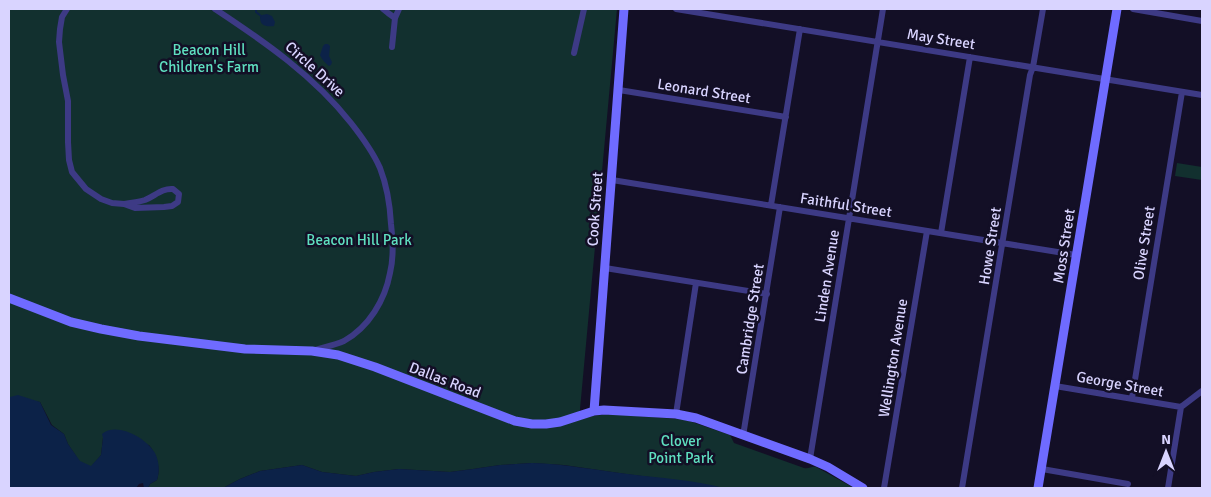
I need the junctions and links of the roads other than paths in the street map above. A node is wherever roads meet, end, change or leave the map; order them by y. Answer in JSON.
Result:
{"nodes":[{"id":1,"x":67,"y":9,"type":"edge"},
{"id":2,"x":215,"y":9,"type":"edge"},
{"id":3,"x":383,"y":9,"type":"edge"},
{"id":4,"x":399,"y":9,"type":"edge"},
{"id":5,"x":584,"y":9,"type":"edge"},
{"id":6,"x":624,"y":9,"type":"edge"},
{"id":7,"x":676,"y":9,"type":"edge"},
{"id":8,"x":883,"y":9,"type":"edge"},
{"id":9,"x":1043,"y":9,"type":"edge"},
{"id":10,"x":1117,"y":9,"type":"edge"},
{"id":11,"x":1133,"y":9,"type":"edge"},
{"id":12,"x":395,"y":18,"type":"junction"},
{"id":13,"x":1202,"y":21,"type":"edge"},
{"id":14,"x":800,"y":29,"type":"junction"},
{"id":15,"x":877,"y":41,"type":"junction"},
{"id":16,"x":392,"y":47,"type":"dead end"},
{"id":17,"x":574,"y":52,"type":"dead end"},
{"id":18,"x":970,"y":57,"type":"junction"},
{"id":19,"x":1033,"y":67,"type":"junction"},
{"id":20,"x":1105,"y":79,"type":"junction"},
{"id":21,"x":619,"y":90,"type":"junction"},
{"id":22,"x":1182,"y":92,"type":"junction"},
{"id":23,"x":1202,"y":95,"type":"edge"},
{"id":24,"x":786,"y":117,"type":"junction"},
{"id":25,"x":612,"y":180,"type":"junction"},
{"id":26,"x":124,"y":204,"type":"junction"},
{"id":27,"x":771,"y":205,"type":"junction"},
{"id":28,"x":780,"y":207,"type":"junction"},
{"id":29,"x":849,"y":218,"type":"junction"},
{"id":30,"x":927,"y":231,"type":"junction"},
{"id":31,"x":941,"y":233,"type":"junction"},
{"id":32,"x":1003,"y":244,"type":"junction"},
{"id":33,"x":1076,"y":255,"type":"junction"},
{"id":34,"x":605,"y":268,"type":"junction"},
{"id":35,"x":696,"y":283,"type":"junction"},
{"id":36,"x":766,"y":294,"type":"junction"},
{"id":37,"x":9,"y":298,"type":"edge"},
{"id":38,"x":312,"y":351,"type":"junction"},
{"id":39,"x":1055,"y":386,"type":"junction"},
{"id":40,"x":1202,"y":391,"type":"edge"},
{"id":41,"x":1132,"y":398,"type":"junction"},
{"id":42,"x":1181,"y":407,"type":"junction"},
{"id":43,"x":594,"y":412,"type":"junction"},
{"id":44,"x":676,"y":414,"type":"junction"},
{"id":45,"x":743,"y":436,"type":"junction"},
{"id":46,"x":810,"y":459,"type":"junction"},
{"id":47,"x":1042,"y":469,"type":"junction"},
{"id":48,"x":1128,"y":484,"type":"dead end"},
{"id":49,"x":863,"y":488,"type":"edge"},
{"id":50,"x":884,"y":488,"type":"edge"},
{"id":51,"x":962,"y":488,"type":"edge"},
{"id":52,"x":1038,"y":488,"type":"edge"},
{"id":53,"x":1168,"y":488,"type":"edge"}],
"edges":[{"from":1,"to":26,"type":"street"},
{"from":2,"to":38,"type":"street","name":"Circle Drive"},
{"from":3,"to":12,"type":"street"},
{"from":4,"to":12,"type":"street"},
{"from":5,"to":17,"type":"street"},
{"from":6,"to":21,"type":"main road","name":"Cook Street"},
{"from":7,"to":14,"type":"street","name":"May Street"},
{"from":8,"to":15,"type":"street","name":"Linden Avenue"},
{"from":9,"to":19,"type":"street","name":"Howe Street"},
{"from":10,"to":20,"type":"main road","name":"Moss Street"},
{"from":11,"to":13,"type":"street"},
{"from":12,"to":16,"type":"street"},
{"from":14,"to":15,"type":"street","name":"May Street"},
{"from":14,"to":24,"type":"street"},
{"from":15,"to":18,"type":"street","name":"May Street"},
{"from":15,"to":29,"type":"street","name":"Linden Avenue"},
{"from":18,"to":19,"type":"street","name":"May Street"},
{"from":18,"to":31,"type":"street"},
{"from":19,"to":20,"type":"street","name":"May Street"},
{"from":19,"to":32,"type":"street","name":"Howe Street"},
{"from":20,"to":22,"type":"street","name":"May Street"},
{"from":20,"to":33,"type":"main road","name":"Moss Street"},
{"from":21,"to":24,"type":"street","name":"Leonard Street"},
{"from":21,"to":25,"type":"main road","name":"Cook Street"},
{"from":22,"to":23,"type":"street","name":"May Street"},
{"from":22,"to":41,"type":"street","name":"Olive Street"},
{"from":24,"to":27,"type":"street"},
{"from":25,"to":27,"type":"street","name":"Faithful Street"},
{"from":25,"to":34,"type":"main road","name":"Cook Street"},
{"from":26,"to":26,"type":"street"},
{"from":27,"to":28,"type":"street","name":"Faithful Street"},
{"from":28,"to":29,"type":"street","name":"Faithful Street"},
{"from":28,"to":36,"type":"street","name":"Cambridge Street"},
{"from":29,"to":30,"type":"street","name":"Faithful Street"},
{"from":29,"to":46,"type":"street","name":"Linden Avenue"},
{"from":30,"to":31,"type":"street","name":"Faithful Street"},
{"from":30,"to":50,"type":"street","name":"Wellington Avenue"},
{"from":31,"to":32,"type":"street","name":"Faithful Street"},
{"from":32,"to":33,"type":"street","name":"Faithful Street"},
{"from":32,"to":51,"type":"street","name":"Howe Street"},
{"from":33,"to":39,"type":"main road","name":"Moss Street"},
{"from":34,"to":35,"type":"street"},
{"from":34,"to":43,"type":"main road","name":"Cook Street"},
{"from":35,"to":36,"type":"street"},
{"from":35,"to":44,"type":"street"},
{"from":36,"to":45,"type":"street","name":"Cambridge Street"},
{"from":37,"to":38,"type":"main road","name":"Dallas Road"},
{"from":38,"to":43,"type":"main road","name":"Dallas Road"},
{"from":39,"to":41,"type":"street","name":"George Street"},
{"from":39,"to":47,"type":"main road","name":"Moss Street"},
{"from":40,"to":42,"type":"street"},
{"from":41,"to":42,"type":"street","name":"George Street"},
{"from":42,"to":53,"type":"street"},
{"from":43,"to":44,"type":"main road","name":"Dallas Road"},
{"from":44,"to":45,"type":"main road","name":"Dallas Road"},
{"from":45,"to":46,"type":"main road","name":"Dallas Road"},
{"from":46,"to":49,"type":"main road","name":"Dallas Road"},
{"from":47,"to":48,"type":"street"},
{"from":47,"to":52,"type":"main road","name":"Moss Street"}]}
